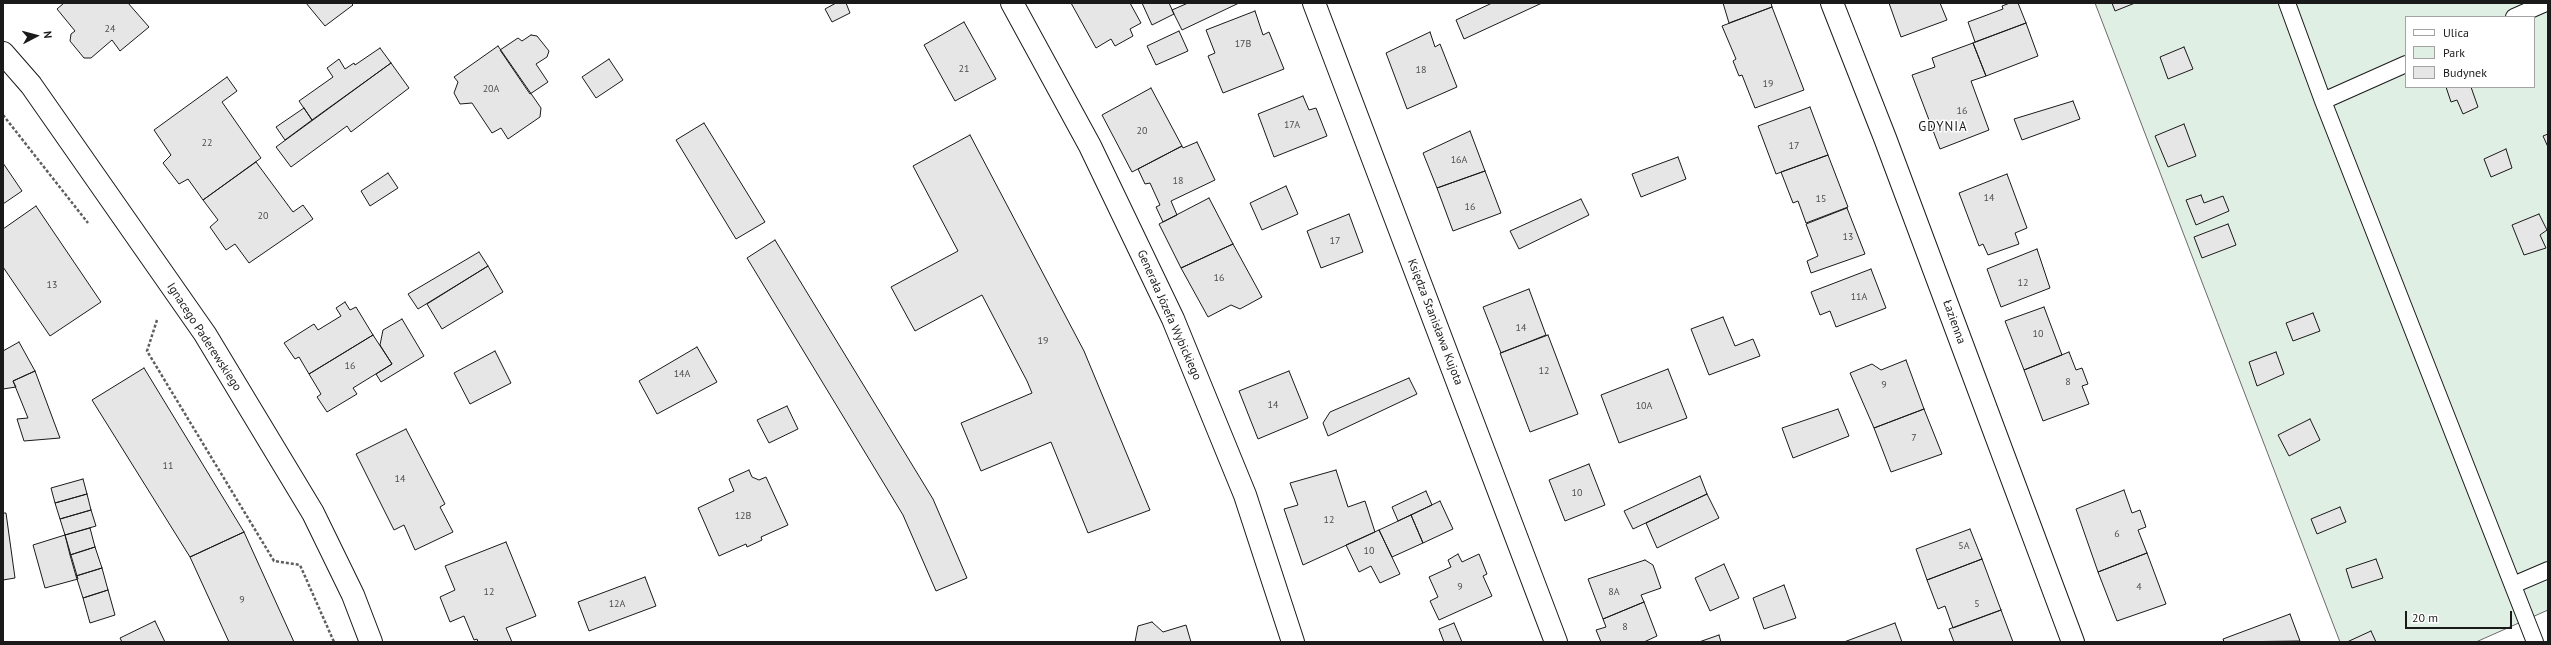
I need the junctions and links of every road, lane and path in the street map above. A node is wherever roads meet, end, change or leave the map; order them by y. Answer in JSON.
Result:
{"nodes":[{"id":1,"x":1012,"y":3,"type":"edge"},
{"id":2,"x":1314,"y":3,"type":"edge"},
{"id":3,"x":1832,"y":3,"type":"edge"},
{"id":4,"x":2287,"y":3,"type":"edge"},
{"id":5,"x":2546,"y":3,"type":"edge"},
{"id":6,"x":2516,"y":16,"type":"edge"},
{"id":7,"x":3,"y":53,"type":"edge"},
{"id":8,"x":2405,"y":64,"type":"edge"},
{"id":9,"x":2323,"y":101,"type":"junction"},
{"id":10,"x":3,"y":115,"type":"edge"},
{"id":11,"x":90,"y":226,"type":"dead end"},
{"id":12,"x":154,"y":315,"type":"dead end"},
{"id":13,"x":2548,"y":570,"type":"edge"},
{"id":14,"x":2513,"y":585,"type":"junction"},
{"id":15,"x":334,"y":642,"type":"edge"},
{"id":16,"x":371,"y":642,"type":"edge"},
{"id":17,"x":1293,"y":642,"type":"edge"},
{"id":18,"x":1556,"y":642,"type":"edge"},
{"id":19,"x":2073,"y":642,"type":"edge"},
{"id":20,"x":2535,"y":642,"type":"edge"}],
"edges":[{"from":1,"to":17,"type":"street","name":"Generała Józefa Wybickiego"},
{"from":2,"to":18,"type":"street","name":"Księdza Stanisława Kujota"},
{"from":3,"to":19,"type":"street","name":"Łazienna"},
{"from":4,"to":9,"type":"lane"},
{"from":5,"to":6,"type":"lane"},
{"from":7,"to":16,"type":"street","name":"Ignacego Paderewskiego"},
{"from":8,"to":9,"type":"lane"},
{"from":9,"to":14,"type":"lane"},
{"from":10,"to":11,"type":"path"},
{"from":12,"to":15,"type":"path"},
{"from":13,"to":14,"type":"lane"},
{"from":14,"to":20,"type":"lane"}]}
